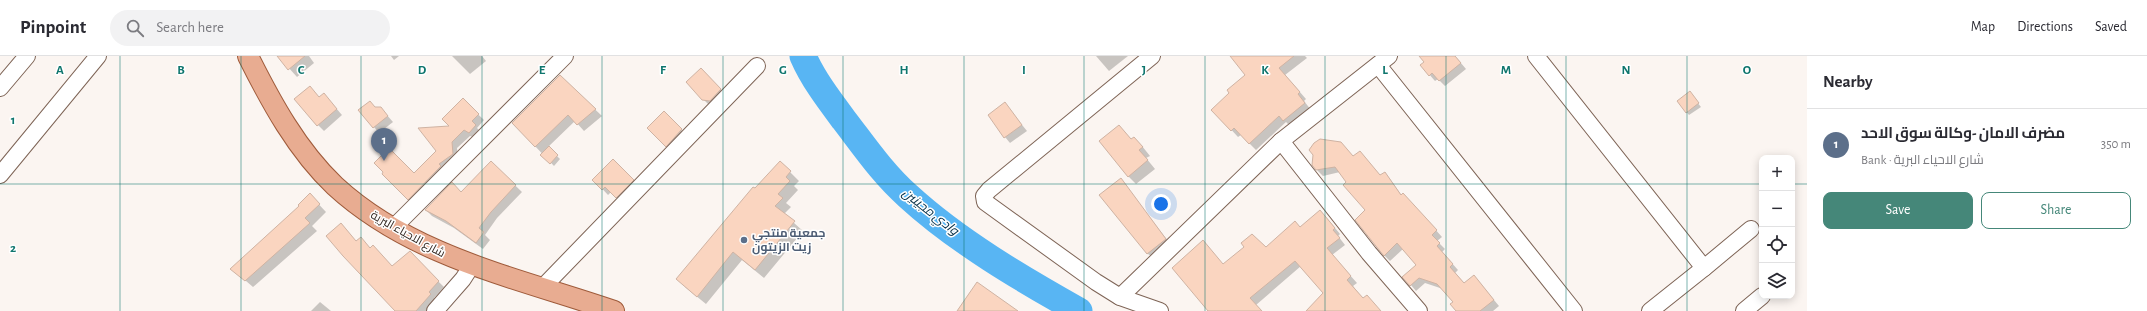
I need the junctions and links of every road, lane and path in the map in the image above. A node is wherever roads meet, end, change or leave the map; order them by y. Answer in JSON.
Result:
{"nodes":[{"id":1,"x":27,"y":56,"type":"edge"},
{"id":2,"x":98,"y":56,"type":"edge"},
{"id":3,"x":248,"y":56,"type":"edge"},
{"id":4,"x":565,"y":56,"type":"edge"},
{"id":5,"x":1152,"y":56,"type":"edge"},
{"id":6,"x":1536,"y":56,"type":"edge"},
{"id":7,"x":1383,"y":60,"type":"edge"},
{"id":8,"x":757,"y":66,"type":"dead end"},
{"id":9,"x":0,"y":88,"type":"edge"},
{"id":10,"x":1281,"y":141,"type":"junction"},
{"id":11,"x":0,"y":175,"type":"edge"},
{"id":12,"x":393,"y":228,"type":"junction"},
{"id":13,"x":1751,"y":229,"type":"dead end"},
{"id":14,"x":472,"y":265,"type":"junction"},
{"id":15,"x":1704,"y":268,"type":"junction"},
{"id":16,"x":543,"y":287,"type":"junction"},
{"id":17,"x":1120,"y":296,"type":"junction"},
{"id":18,"x":1759,"y":298,"type":"edge"},
{"id":19,"x":435,"y":311,"type":"edge"},
{"id":20,"x":614,"y":311,"type":"edge"},
{"id":21,"x":1160,"y":311,"type":"edge"},
{"id":22,"x":1419,"y":311,"type":"edge"},
{"id":23,"x":1574,"y":311,"type":"edge"},
{"id":24,"x":1650,"y":311,"type":"edge"},
{"id":25,"x":1744,"y":311,"type":"edge"}],
"edges":[{"from":1,"to":9,"type":"street"},
{"from":2,"to":11,"type":"street"},
{"from":3,"to":12,"type":"main road","name":"شارع الاحياء البرية"},
{"from":4,"to":12,"type":"street"},
{"from":5,"to":17,"type":"street"},
{"from":6,"to":15,"type":"street"},
{"from":7,"to":10,"type":"street"},
{"from":7,"to":23,"type":"street"},
{"from":8,"to":16,"type":"street"},
{"from":10,"to":17,"type":"street"},
{"from":10,"to":22,"type":"street"},
{"from":12,"to":14,"type":"main road","name":"شارع الاحياء البرية"},
{"from":13,"to":15,"type":"street"},
{"from":14,"to":16,"type":"main road","name":"شارع الاحياء البرية"},
{"from":14,"to":19,"type":"street"},
{"from":15,"to":24,"type":"street"},
{"from":16,"to":20,"type":"main road","name":"شارع الاحياء البرية"},
{"from":17,"to":21,"type":"street"},
{"from":18,"to":25,"type":"street"}]}
